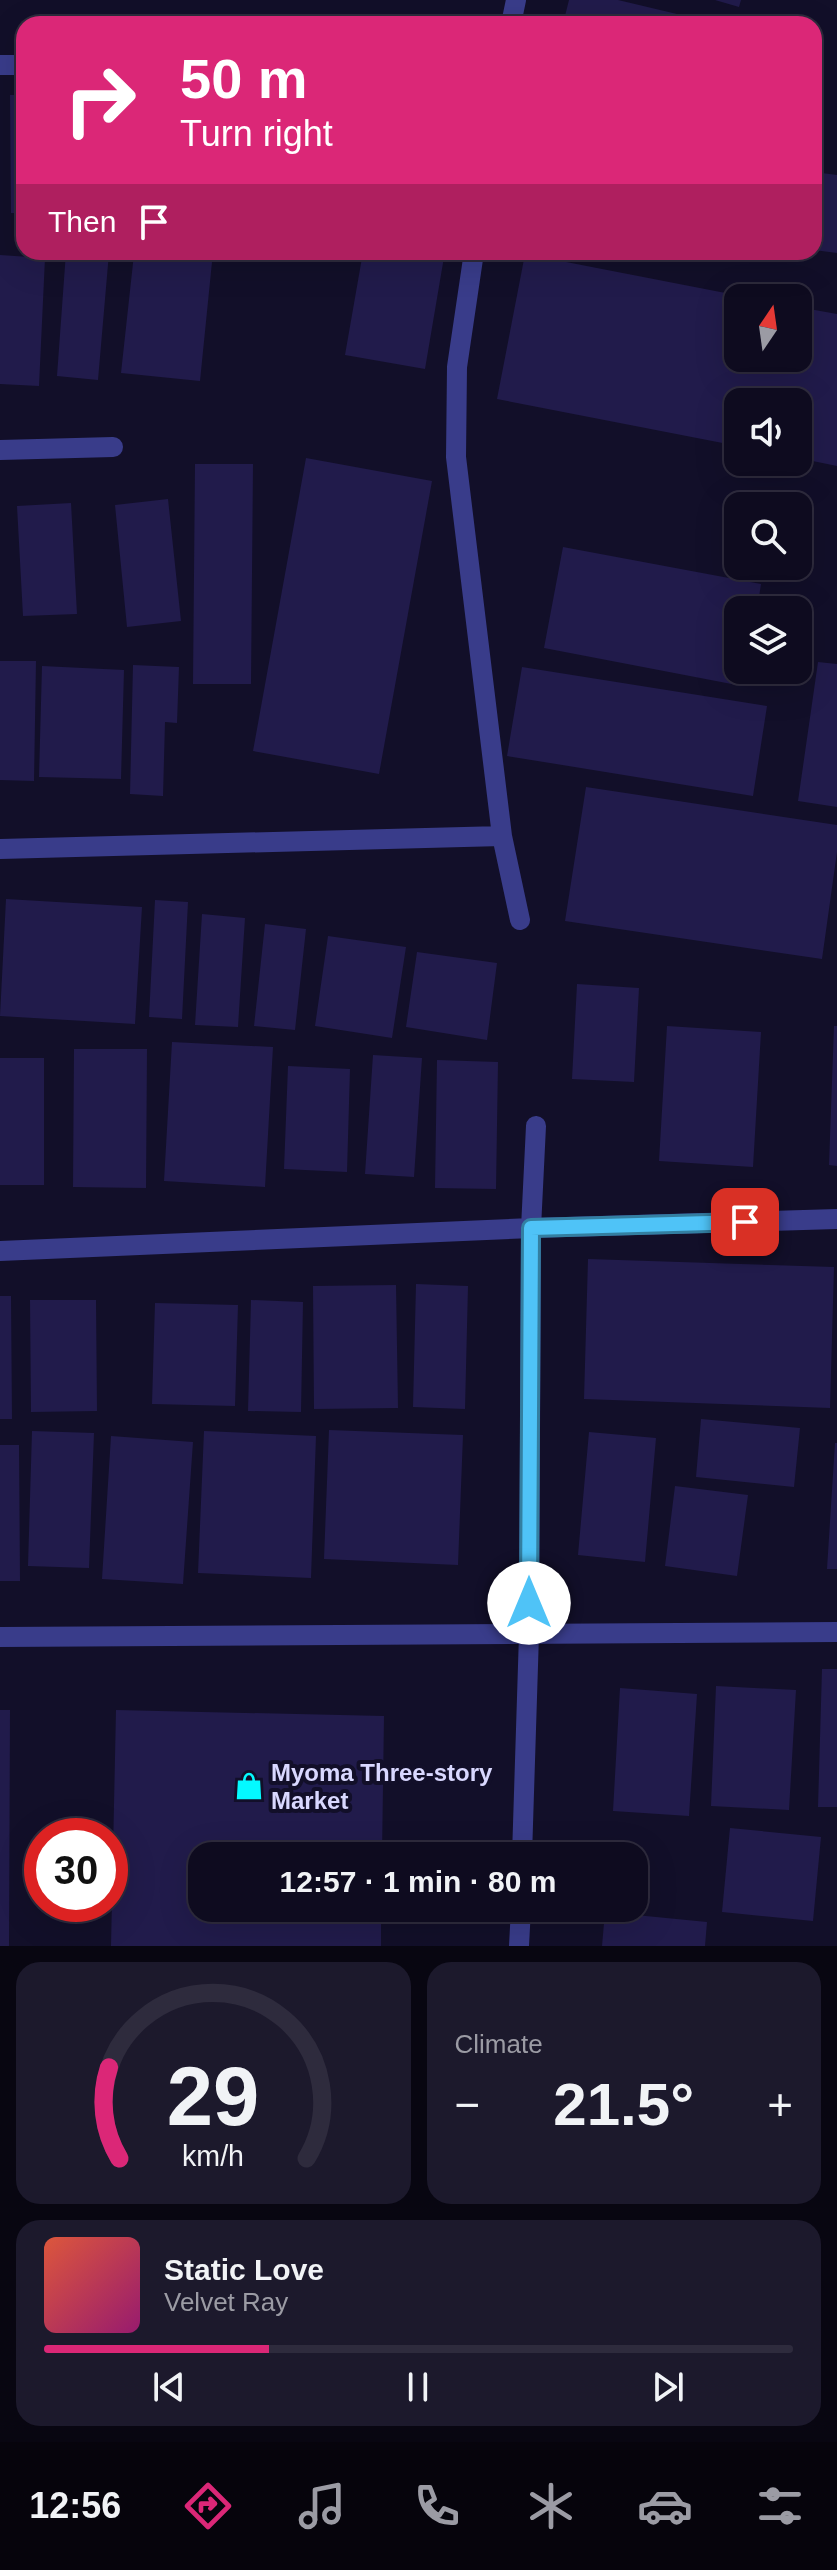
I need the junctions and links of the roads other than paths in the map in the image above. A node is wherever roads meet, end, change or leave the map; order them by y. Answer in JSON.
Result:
{"nodes":[{"id":1,"x":473,"y":260,"type":"edge"},
{"id":2,"x":113,"y":447,"type":"dead end"},
{"id":3,"x":0,"y":450,"type":"edge"},
{"id":4,"x":502,"y":836,"type":"junction"},
{"id":5,"x":0,"y":849,"type":"edge"},
{"id":6,"x":520,"y":920,"type":"dead end"},
{"id":7,"x":536,"y":1126,"type":"dead end"},
{"id":8,"x":837,"y":1219,"type":"edge"},
{"id":9,"x":531,"y":1228,"type":"junction"},
{"id":10,"x":0,"y":1251,"type":"edge"},
{"id":11,"x":837,"y":1632,"type":"edge"},
{"id":12,"x":529,"y":1634,"type":"junction"},
{"id":13,"x":0,"y":1637,"type":"edge"},
{"id":14,"x":522,"y":1842,"type":"edge"},
{"id":15,"x":520,"y":1922,"type":"edge"},
{"id":16,"x":519,"y":1946,"type":"edge"}],
"edges":[{"from":1,"to":4,"type":"street"},
{"from":2,"to":3,"type":"street"},
{"from":4,"to":5,"type":"street"},
{"from":4,"to":6,"type":"street"},
{"from":7,"to":9,"type":"street"},
{"from":8,"to":9,"type":"street"},
{"from":9,"to":10,"type":"street"},
{"from":9,"to":12,"type":"street"},
{"from":11,"to":12,"type":"street"},
{"from":12,"to":13,"type":"street"},
{"from":12,"to":14,"type":"street"},
{"from":15,"to":16,"type":"street"}]}
